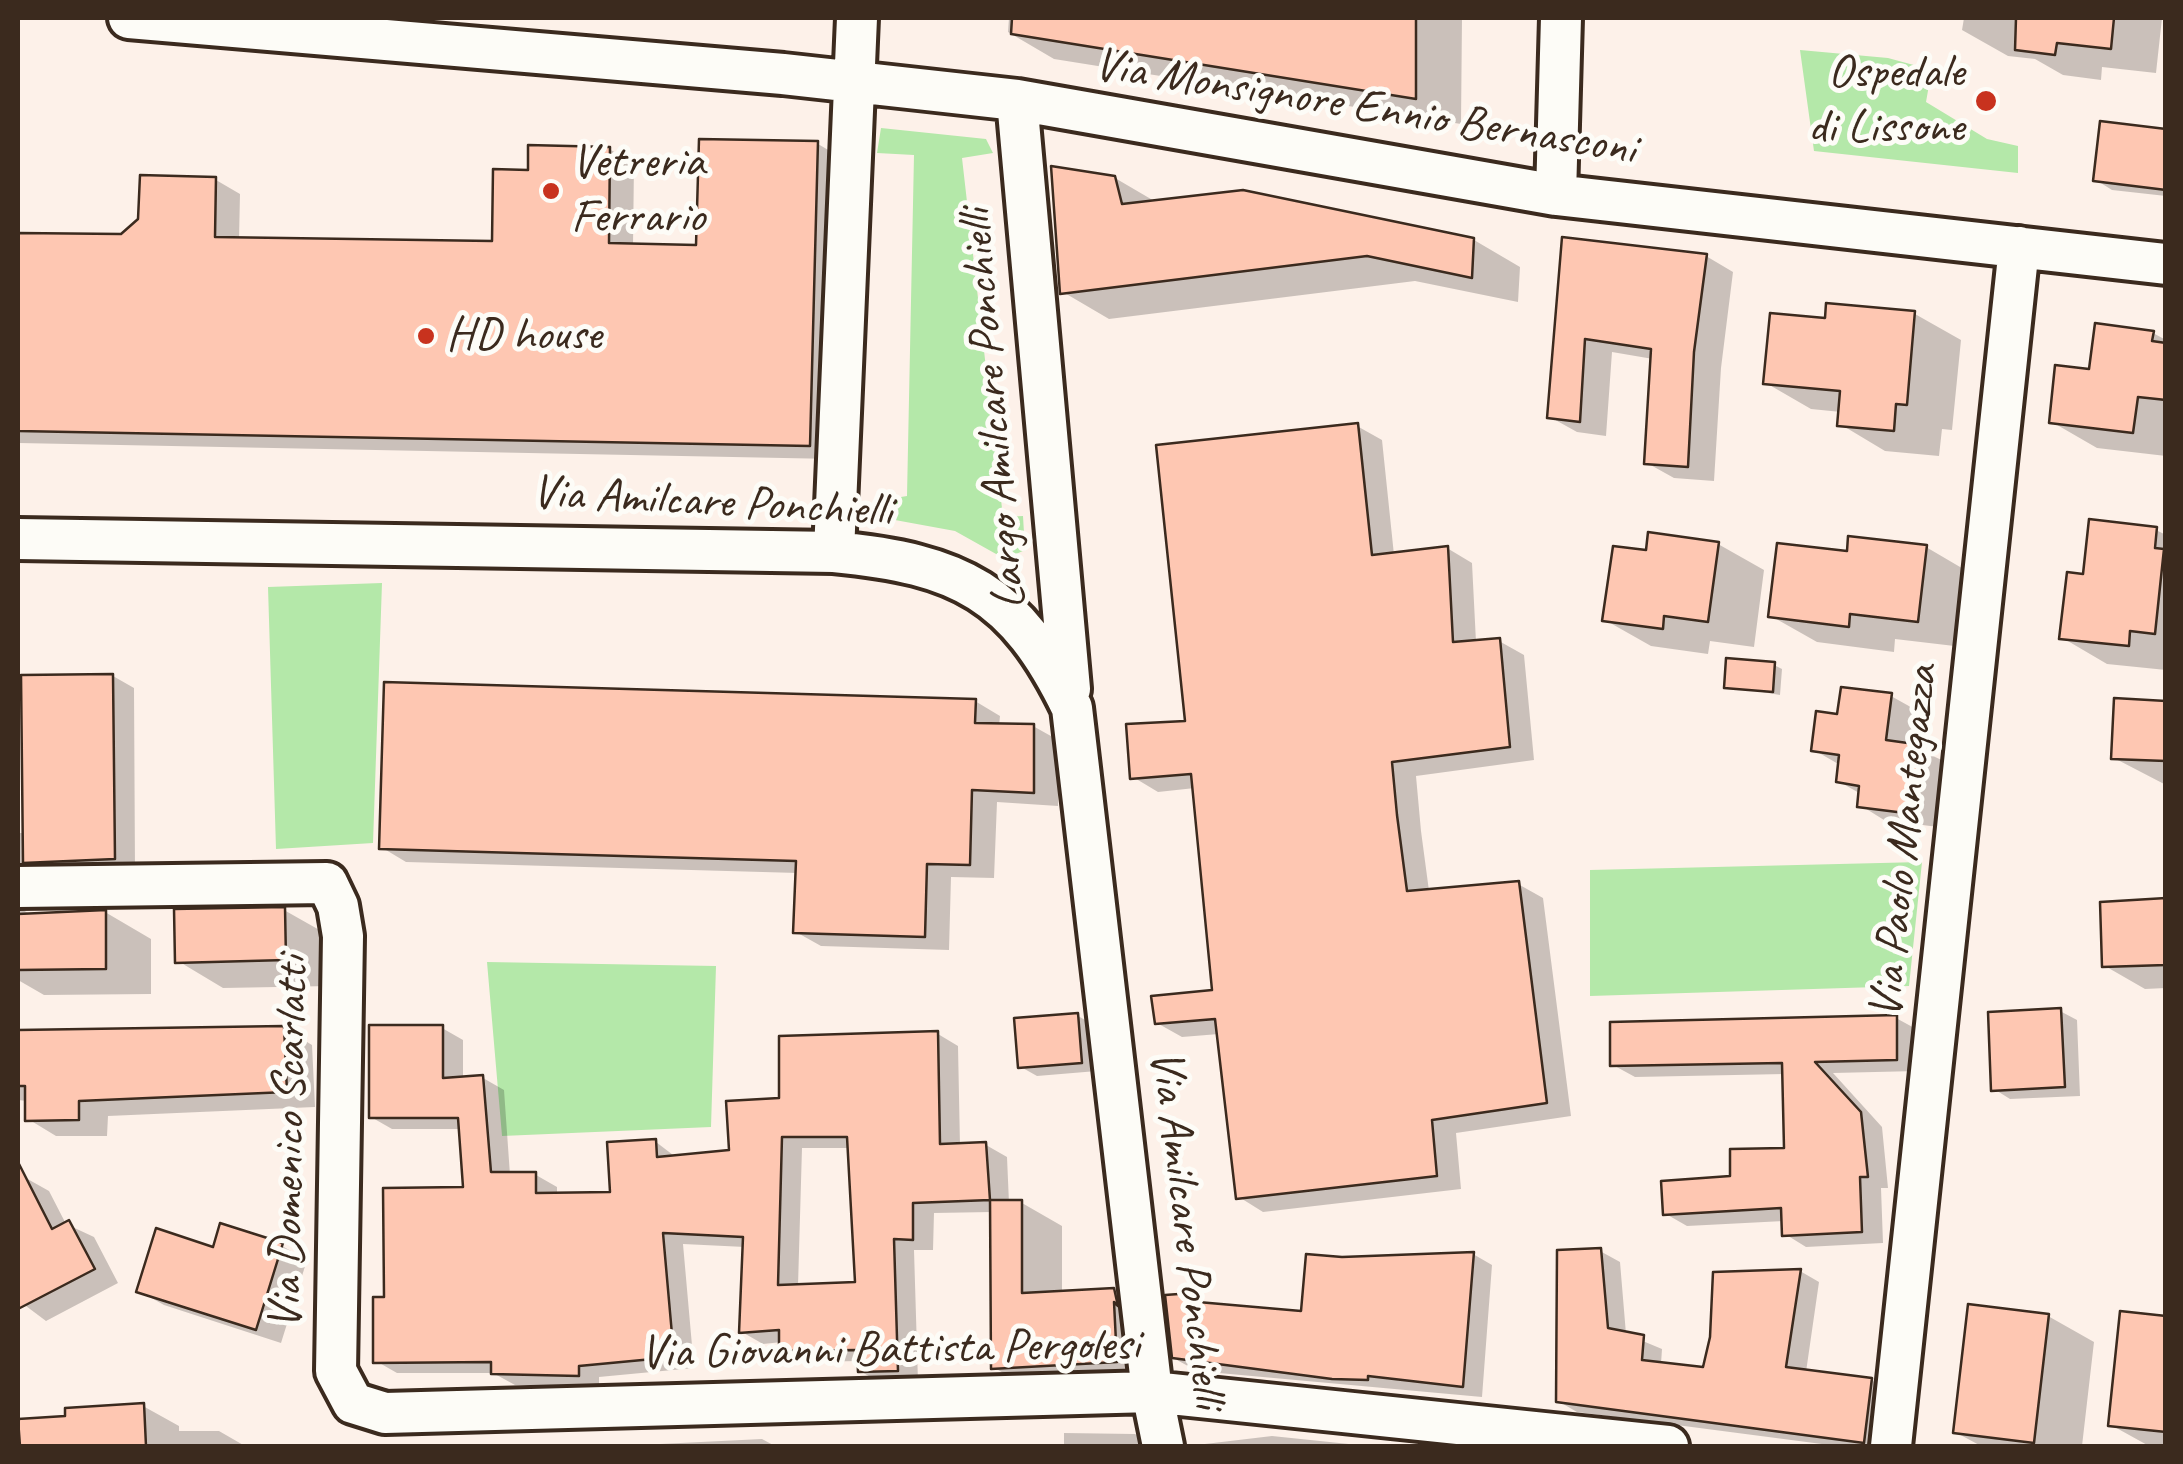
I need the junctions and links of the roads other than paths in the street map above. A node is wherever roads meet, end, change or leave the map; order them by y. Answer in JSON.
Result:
{"nodes":[{"id":1,"x":129,"y":18,"type":"edge"},
{"id":2,"x":857,"y":18,"type":"edge"},
{"id":3,"x":1561,"y":18,"type":"edge"},
{"id":4,"x":855,"y":81,"type":"junction"},
{"id":5,"x":1016,"y":100,"type":"junction"},
{"id":6,"x":1556,"y":195,"type":"junction"},
{"id":7,"x":2019,"y":247,"type":"junction"},
{"id":8,"x":2166,"y":264,"type":"edge"},
{"id":9,"x":18,"y":538,"type":"edge"},
{"id":10,"x":834,"y":552,"type":"junction"},
{"id":11,"x":1072,"y":708,"type":"junction"},
{"id":12,"x":18,"y":887,"type":"edge"},
{"id":13,"x":1152,"y":1392,"type":"junction"},
{"id":14,"x":354,"y":1403,"type":"joint"},
{"id":15,"x":1451,"y":1434,"type":"edge"},
{"id":16,"x":1163,"y":1446,"type":"edge"},
{"id":17,"x":1668,"y":1446,"type":"edge"},
{"id":18,"x":1891,"y":1446,"type":"edge"}],
"edges":[{"from":1,"to":4,"type":"street","name":"Via Monsignore Ennio Bernasconi"},
{"from":2,"to":4,"type":"street"},
{"from":3,"to":6,"type":"street"},
{"from":4,"to":5,"type":"street","name":"Via Monsignore Ennio Bernasconi"},
{"from":4,"to":10,"type":"street"},
{"from":5,"to":6,"type":"street","name":"Via Monsignore Ennio Bernasconi"},
{"from":5,"to":11,"type":"street","name":"Largo Amilcare Ponchielli"},
{"from":6,"to":7,"type":"street","name":"Via Monsignore Ennio Bernasconi"},
{"from":7,"to":8,"type":"street","name":"Via Monsignore Ennio Bernasconi"},
{"from":7,"to":18,"type":"street","name":"Via Paolo Mantegazza"},
{"from":9,"to":10,"type":"street","name":"Via Amilcare Ponchielli"},
{"from":10,"to":11,"type":"street","name":"Via Amilcare Ponchielli"},
{"from":11,"to":13,"type":"street","name":"Via Amilcare Ponchielli"},
{"from":12,"to":14,"type":"street","name":"Via Domenico Scarlatti"},
{"from":13,"to":14,"type":"street","name":"Via Giovanni Battista Pergolesi"},
{"from":13,"to":15,"type":"street","name":"Via Giovanni Battista Pergolesi"},
{"from":13,"to":16,"type":"street","name":"Via Amilcare Ponchielli"},
{"from":15,"to":17,"type":"street","name":"Via Giovanni Battista Pergolesi"}]}
